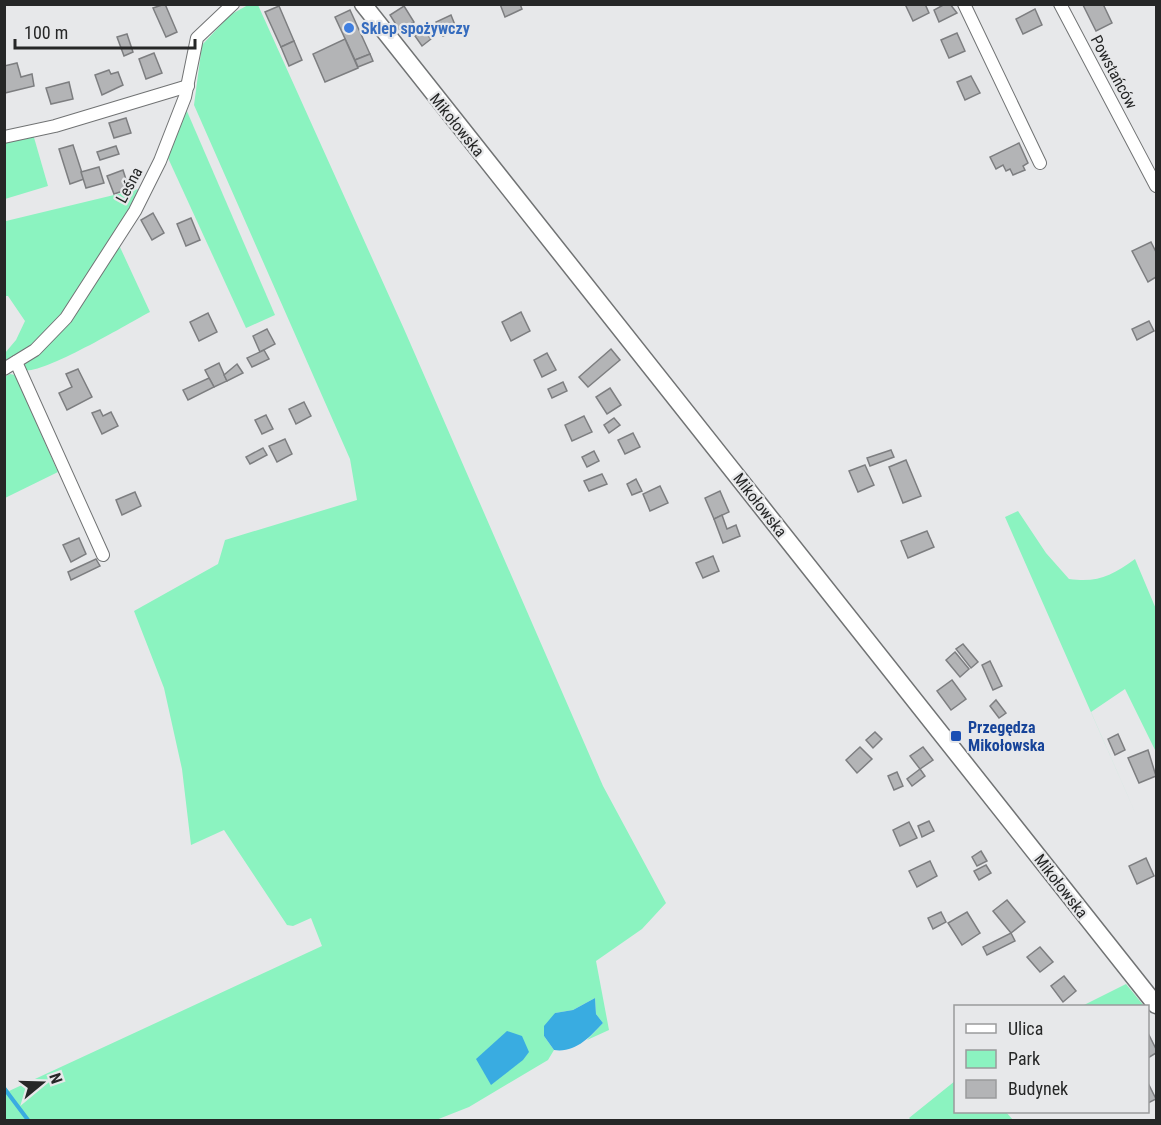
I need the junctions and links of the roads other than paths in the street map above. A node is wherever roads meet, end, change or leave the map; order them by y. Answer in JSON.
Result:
{"nodes":[{"id":1,"x":233,"y":4,"type":"edge"},
{"id":2,"x":363,"y":4,"type":"edge"},
{"id":3,"x":964,"y":4,"type":"edge"},
{"id":4,"x":1060,"y":4,"type":"edge"},
{"id":5,"x":188,"y":86,"type":"junction"},
{"id":6,"x":4,"y":137,"type":"edge"},
{"id":7,"x":1040,"y":163,"type":"dead end"},
{"id":8,"x":1156,"y":186,"type":"edge"},
{"id":9,"x":16,"y":362,"type":"junction"},
{"id":10,"x":4,"y":369,"type":"edge"},
{"id":11,"x":103,"y":555,"type":"dead end"},
{"id":12,"x":1156,"y":1005,"type":"edge"}],
"edges":[{"from":1,"to":5,"type":"street","name":"Leśna"},
{"from":2,"to":12,"type":"main road","name":"Mikołowska"},
{"from":3,"to":7,"type":"street"},
{"from":4,"to":8,"type":"street","name":"Powstańców"},
{"from":5,"to":6,"type":"street"},
{"from":5,"to":9,"type":"street","name":"Leśna"},
{"from":9,"to":10,"type":"street","name":"Leśna"},
{"from":9,"to":11,"type":"street"}]}
